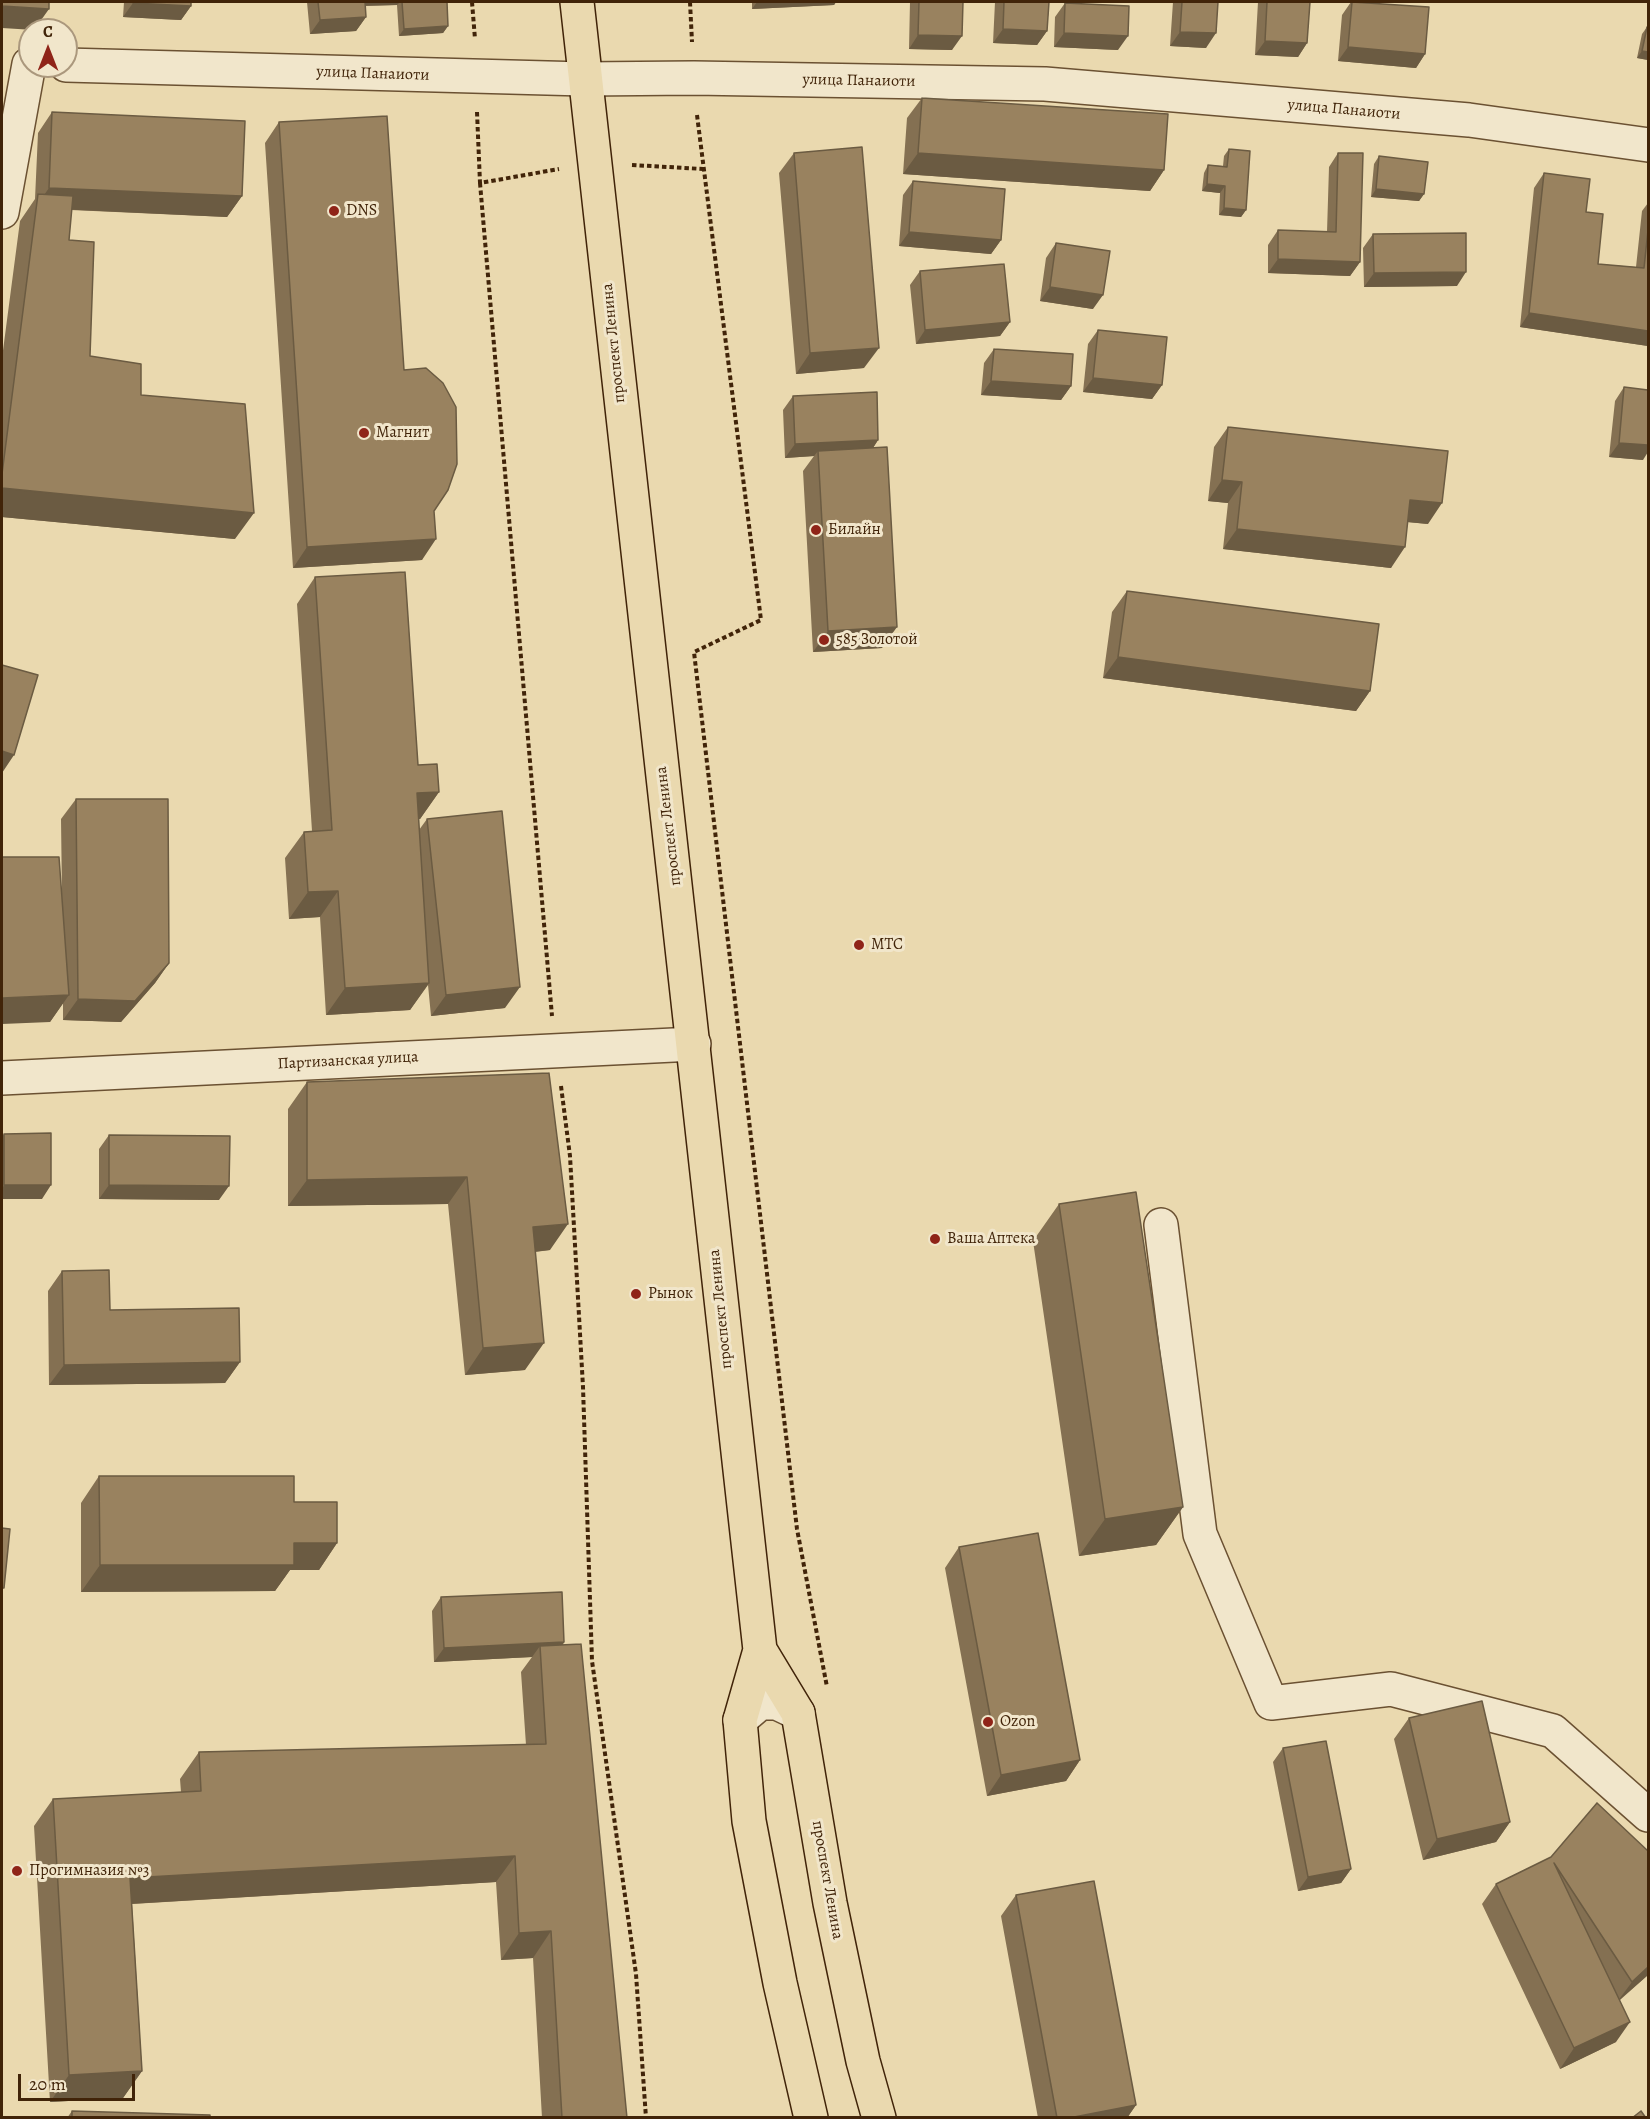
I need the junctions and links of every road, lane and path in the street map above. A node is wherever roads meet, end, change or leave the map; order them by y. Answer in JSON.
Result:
{"nodes":[{"id":1,"x":472,"y":2,"type":"edge"},
{"id":2,"x":577,"y":2,"type":"edge"},
{"id":3,"x":690,"y":2,"type":"edge"},
{"id":4,"x":78,"y":65,"type":"edge"},
{"id":5,"x":476,"y":77,"type":"junction"},
{"id":6,"x":18,"y":78,"type":"edge"},
{"id":7,"x":694,"y":78,"type":"junction"},
{"id":8,"x":584,"y":79,"type":"junction"},
{"id":9,"x":1648,"y":145,"type":"edge"},
{"id":10,"x":593,"y":163,"type":"junction"},
{"id":11,"x":703,"y":169,"type":"junction"},
{"id":12,"x":480,"y":183,"type":"junction"},
{"id":13,"x":2,"y":212,"type":"edge"},
{"id":14,"x":694,"y":1044,"type":"junction"},
{"id":15,"x":556,"y":1051,"type":"junction"},
{"id":16,"x":2,"y":1078,"type":"edge"},
{"id":17,"x":1161,"y":1224,"type":"dead end"},
{"id":18,"x":760,"y":1650,"type":"junction"},
{"id":19,"x":830,"y":1698,"type":"dead end"},
{"id":20,"x":798,"y":1713,"type":"junction"},
{"id":21,"x":740,"y":1720,"type":"junction"},
{"id":22,"x":1648,"y":1815,"type":"edge"},
{"id":23,"x":646,"y":2118,"type":"edge"},
{"id":24,"x":811,"y":2118,"type":"edge"},
{"id":25,"x":879,"y":2118,"type":"edge"}],
"edges":[{"from":1,"to":5,"type":"path"},
{"from":2,"to":8,"type":"main road","name":"проспект Ленина"},
{"from":3,"to":7,"type":"path"},
{"from":4,"to":5,"type":"street","name":"улица Панаиоти"},
{"from":5,"to":8,"type":"street","name":"улица Панаиоти"},
{"from":5,"to":12,"type":"path"},
{"from":6,"to":13,"type":"street"},
{"from":7,"to":8,"type":"street","name":"улица Панаиоти"},
{"from":7,"to":9,"type":"street","name":"улица Панаиоти"},
{"from":7,"to":11,"type":"path"},
{"from":8,"to":10,"type":"main road","name":"проспект Ленина"},
{"from":10,"to":11,"type":"path"},
{"from":10,"to":12,"type":"path"},
{"from":10,"to":14,"type":"main road","name":"проспект Ленина"},
{"from":11,"to":19,"type":"path"},
{"from":12,"to":15,"type":"path"},
{"from":14,"to":15,"type":"street","name":"Партизанская улица"},
{"from":14,"to":18,"type":"main road","name":"проспект Ленина"},
{"from":15,"to":16,"type":"street","name":"Партизанская улица"},
{"from":15,"to":23,"type":"path"},
{"from":17,"to":22,"type":"street"},
{"from":18,"to":20,"type":"main road","name":"проспект Ленина"},
{"from":18,"to":21,"type":"main road","name":"проспект Ленина"},
{"from":20,"to":21,"type":"street"},
{"from":20,"to":25,"type":"main road","name":"проспект Ленина"},
{"from":21,"to":24,"type":"main road","name":"проспект Ленина"}]}
